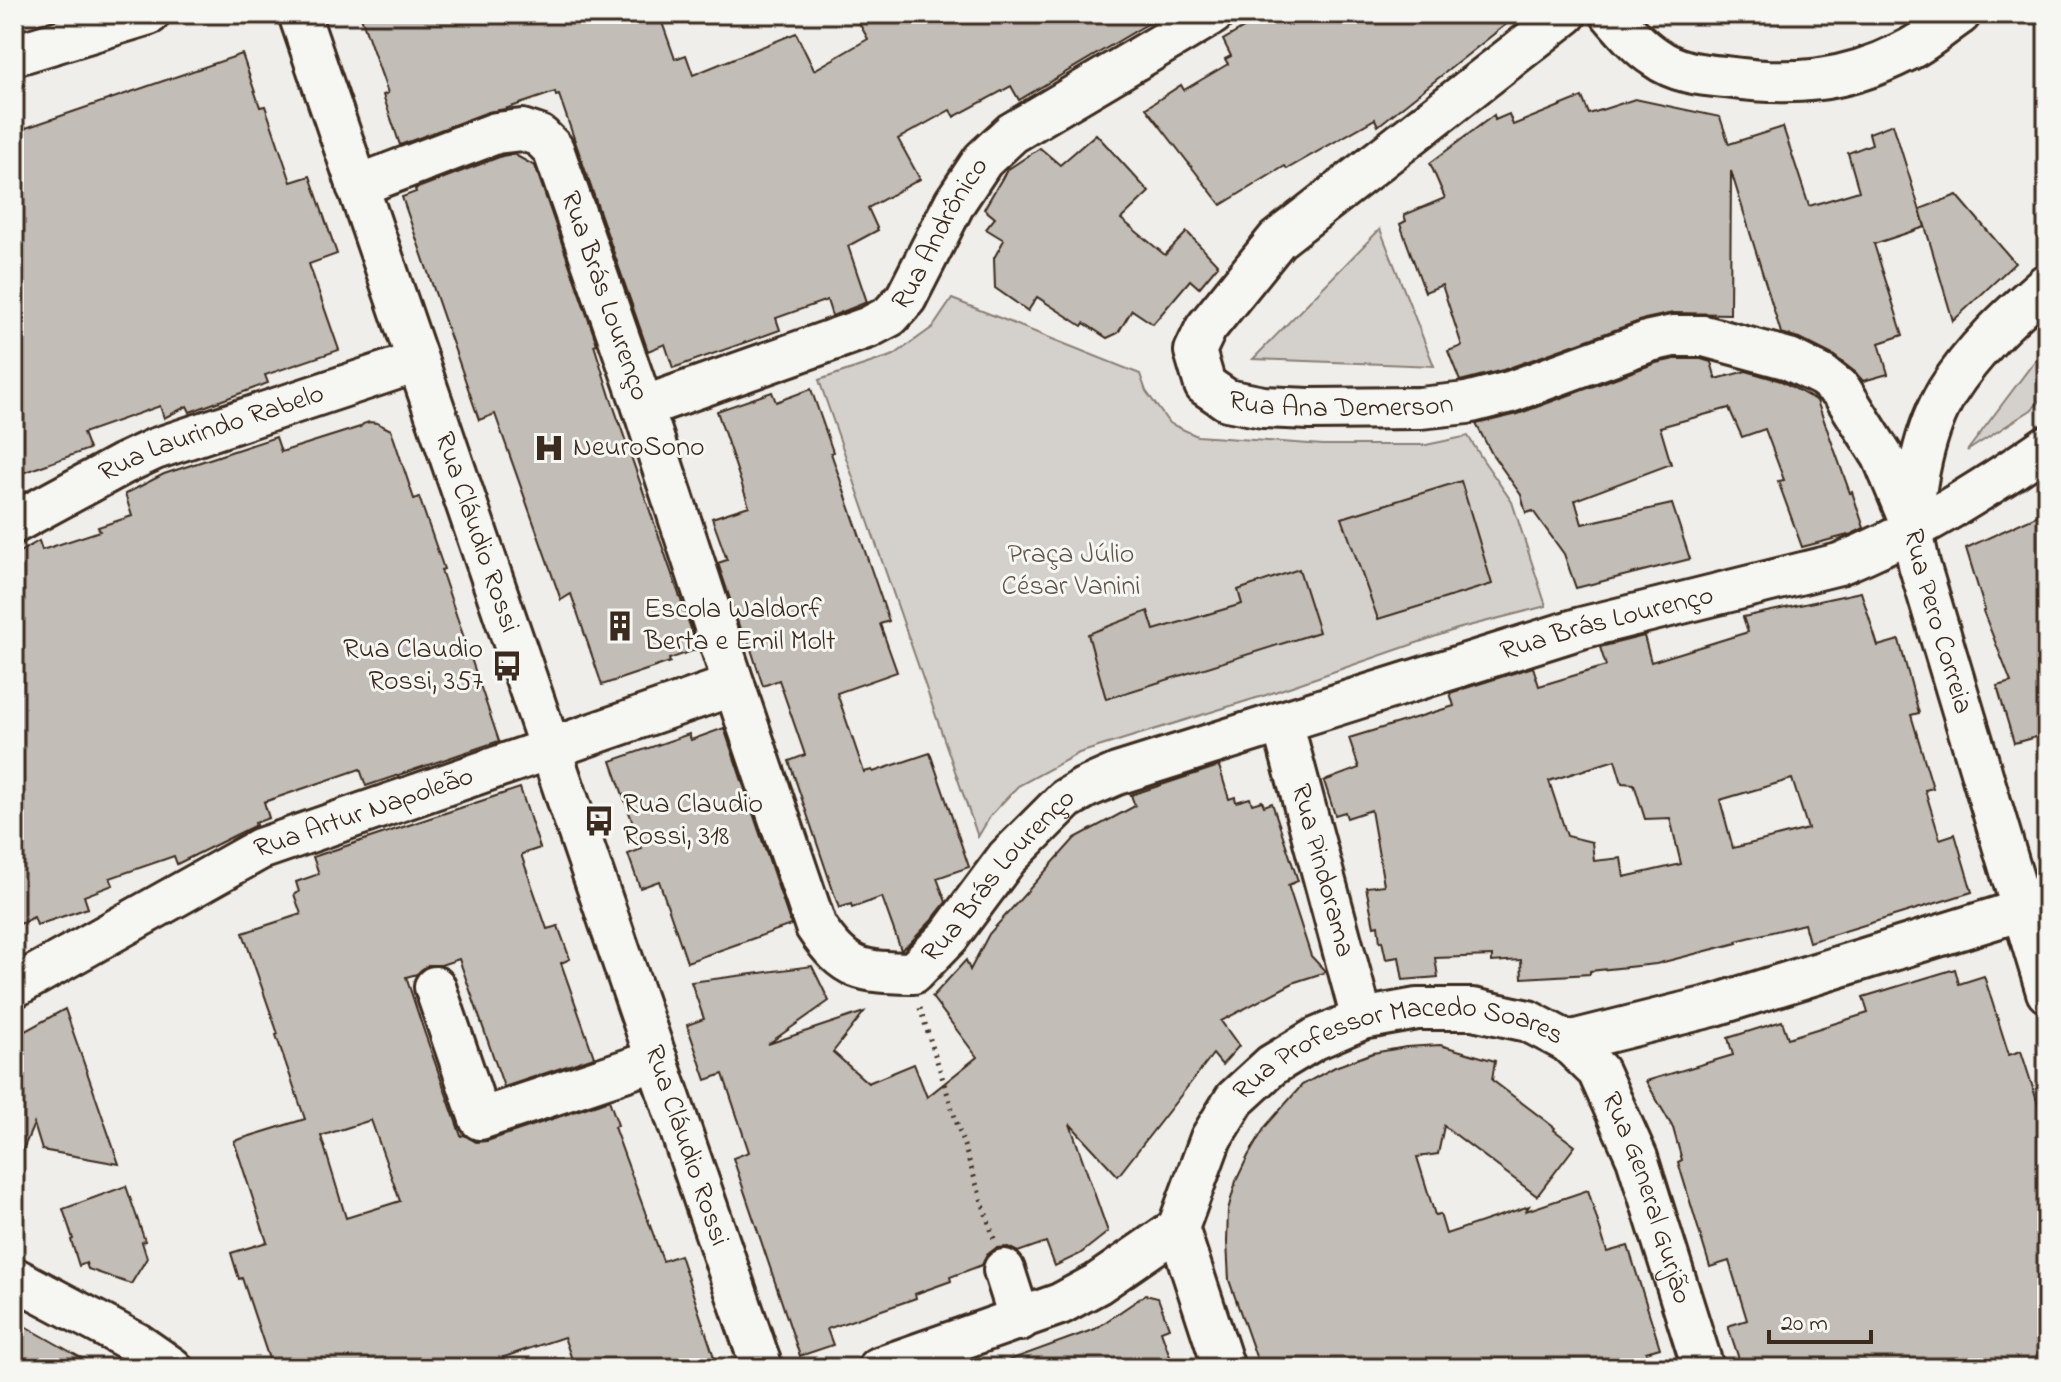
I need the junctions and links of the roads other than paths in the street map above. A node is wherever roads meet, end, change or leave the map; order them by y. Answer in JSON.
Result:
{"nodes":[{"id":1,"x":149,"y":14,"type":"edge"},
{"id":2,"x":299,"y":14,"type":"edge"},
{"id":3,"x":1213,"y":14,"type":"edge"},
{"id":4,"x":1566,"y":14,"type":"edge"},
{"id":5,"x":1611,"y":14,"type":"edge"},
{"id":6,"x":1960,"y":14,"type":"edge"},
{"id":7,"x":14,"y":55,"type":"edge"},
{"id":8,"x":357,"y":186,"type":"junction"},
{"id":9,"x":2047,"y":284,"type":"edge"},
{"id":10,"x":417,"y":362,"type":"junction"},
{"id":11,"x":643,"y":407,"type":"junction"},
{"id":12,"x":2047,"y":446,"type":"edge"},
{"id":13,"x":14,"y":523,"type":"edge"},
{"id":14,"x":1913,"y":529,"type":"junction"},
{"id":15,"x":734,"y":685,"type":"junction"},
{"id":16,"x":1282,"y":722,"type":"junction"},
{"id":17,"x":550,"y":750,"type":"junction"},
{"id":18,"x":2022,"y":910,"type":"junction"},
{"id":19,"x":14,"y":987,"type":"edge"},
{"id":20,"x":435,"y":987,"type":"dead end"},
{"id":21,"x":2047,"y":992,"type":"edge"},
{"id":22,"x":1362,"y":1019,"type":"junction"},
{"id":23,"x":1568,"y":1042,"type":"junction"},
{"id":24,"x":657,"y":1060,"type":"junction"},
{"id":25,"x":1178,"y":1228,"type":"junction"},
{"id":26,"x":1004,"y":1270,"type":"road end"},
{"id":27,"x":14,"y":1278,"type":"edge"},
{"id":28,"x":1020,"y":1320,"type":"junction"},
{"id":29,"x":172,"y":1368,"type":"edge"},
{"id":30,"x":762,"y":1368,"type":"edge"},
{"id":31,"x":878,"y":1368,"type":"edge"},
{"id":32,"x":1224,"y":1368,"type":"edge"},
{"id":33,"x":1703,"y":1368,"type":"edge"}],
"edges":[{"from":1,"to":7,"type":"street"},
{"from":2,"to":8,"type":"street","name":"Rua Cláudio Rossi"},
{"from":3,"to":11,"type":"street","name":"Rua Andrônico"},
{"from":4,"to":14,"type":"street","name":"Rua Ana Demerson"},
{"from":5,"to":6,"type":"street"},
{"from":8,"to":10,"type":"street","name":"Rua Cláudio Rossi"},
{"from":8,"to":11,"type":"street","name":"Rua Brás Lourenço"},
{"from":9,"to":14,"type":"street","name":"Rua Pero Correia"},
{"from":10,"to":13,"type":"street","name":"Rua Laurindo Rabelo"},
{"from":10,"to":17,"type":"street","name":"Rua Cláudio Rossi"},
{"from":11,"to":15,"type":"street","name":"Rua Brás Lourenço"},
{"from":12,"to":14,"type":"street","name":"Rua Brás Lourenço"},
{"from":14,"to":16,"type":"street","name":"Rua Brás Lourenço"},
{"from":14,"to":18,"type":"street","name":"Rua Pero Correia"},
{"from":15,"to":16,"type":"street","name":"Rua Brás Lourenço"},
{"from":15,"to":17,"type":"street","name":"Rua Artur Napoleão"},
{"from":16,"to":22,"type":"street","name":"Rua Pindorama"},
{"from":17,"to":19,"type":"street","name":"Rua Artur Napoleão"},
{"from":17,"to":24,"type":"street","name":"Rua Cláudio Rossi"},
{"from":18,"to":21,"type":"street","name":"Rua Pero Correia"},
{"from":18,"to":23,"type":"street","name":"Rua Professor Macedo Soares"},
{"from":20,"to":24,"type":"street"},
{"from":22,"to":23,"type":"street","name":"Rua Professor Macedo Soares"},
{"from":22,"to":25,"type":"street","name":"Rua Professor Macedo Soares"},
{"from":23,"to":33,"type":"street","name":"Rua General Gurjão"},
{"from":24,"to":30,"type":"street","name":"Rua Cláudio Rossi"},
{"from":25,"to":28,"type":"street"},
{"from":25,"to":32,"type":"street"},
{"from":26,"to":28,"type":"street"},
{"from":27,"to":29,"type":"street"},
{"from":28,"to":31,"type":"street"}]}
